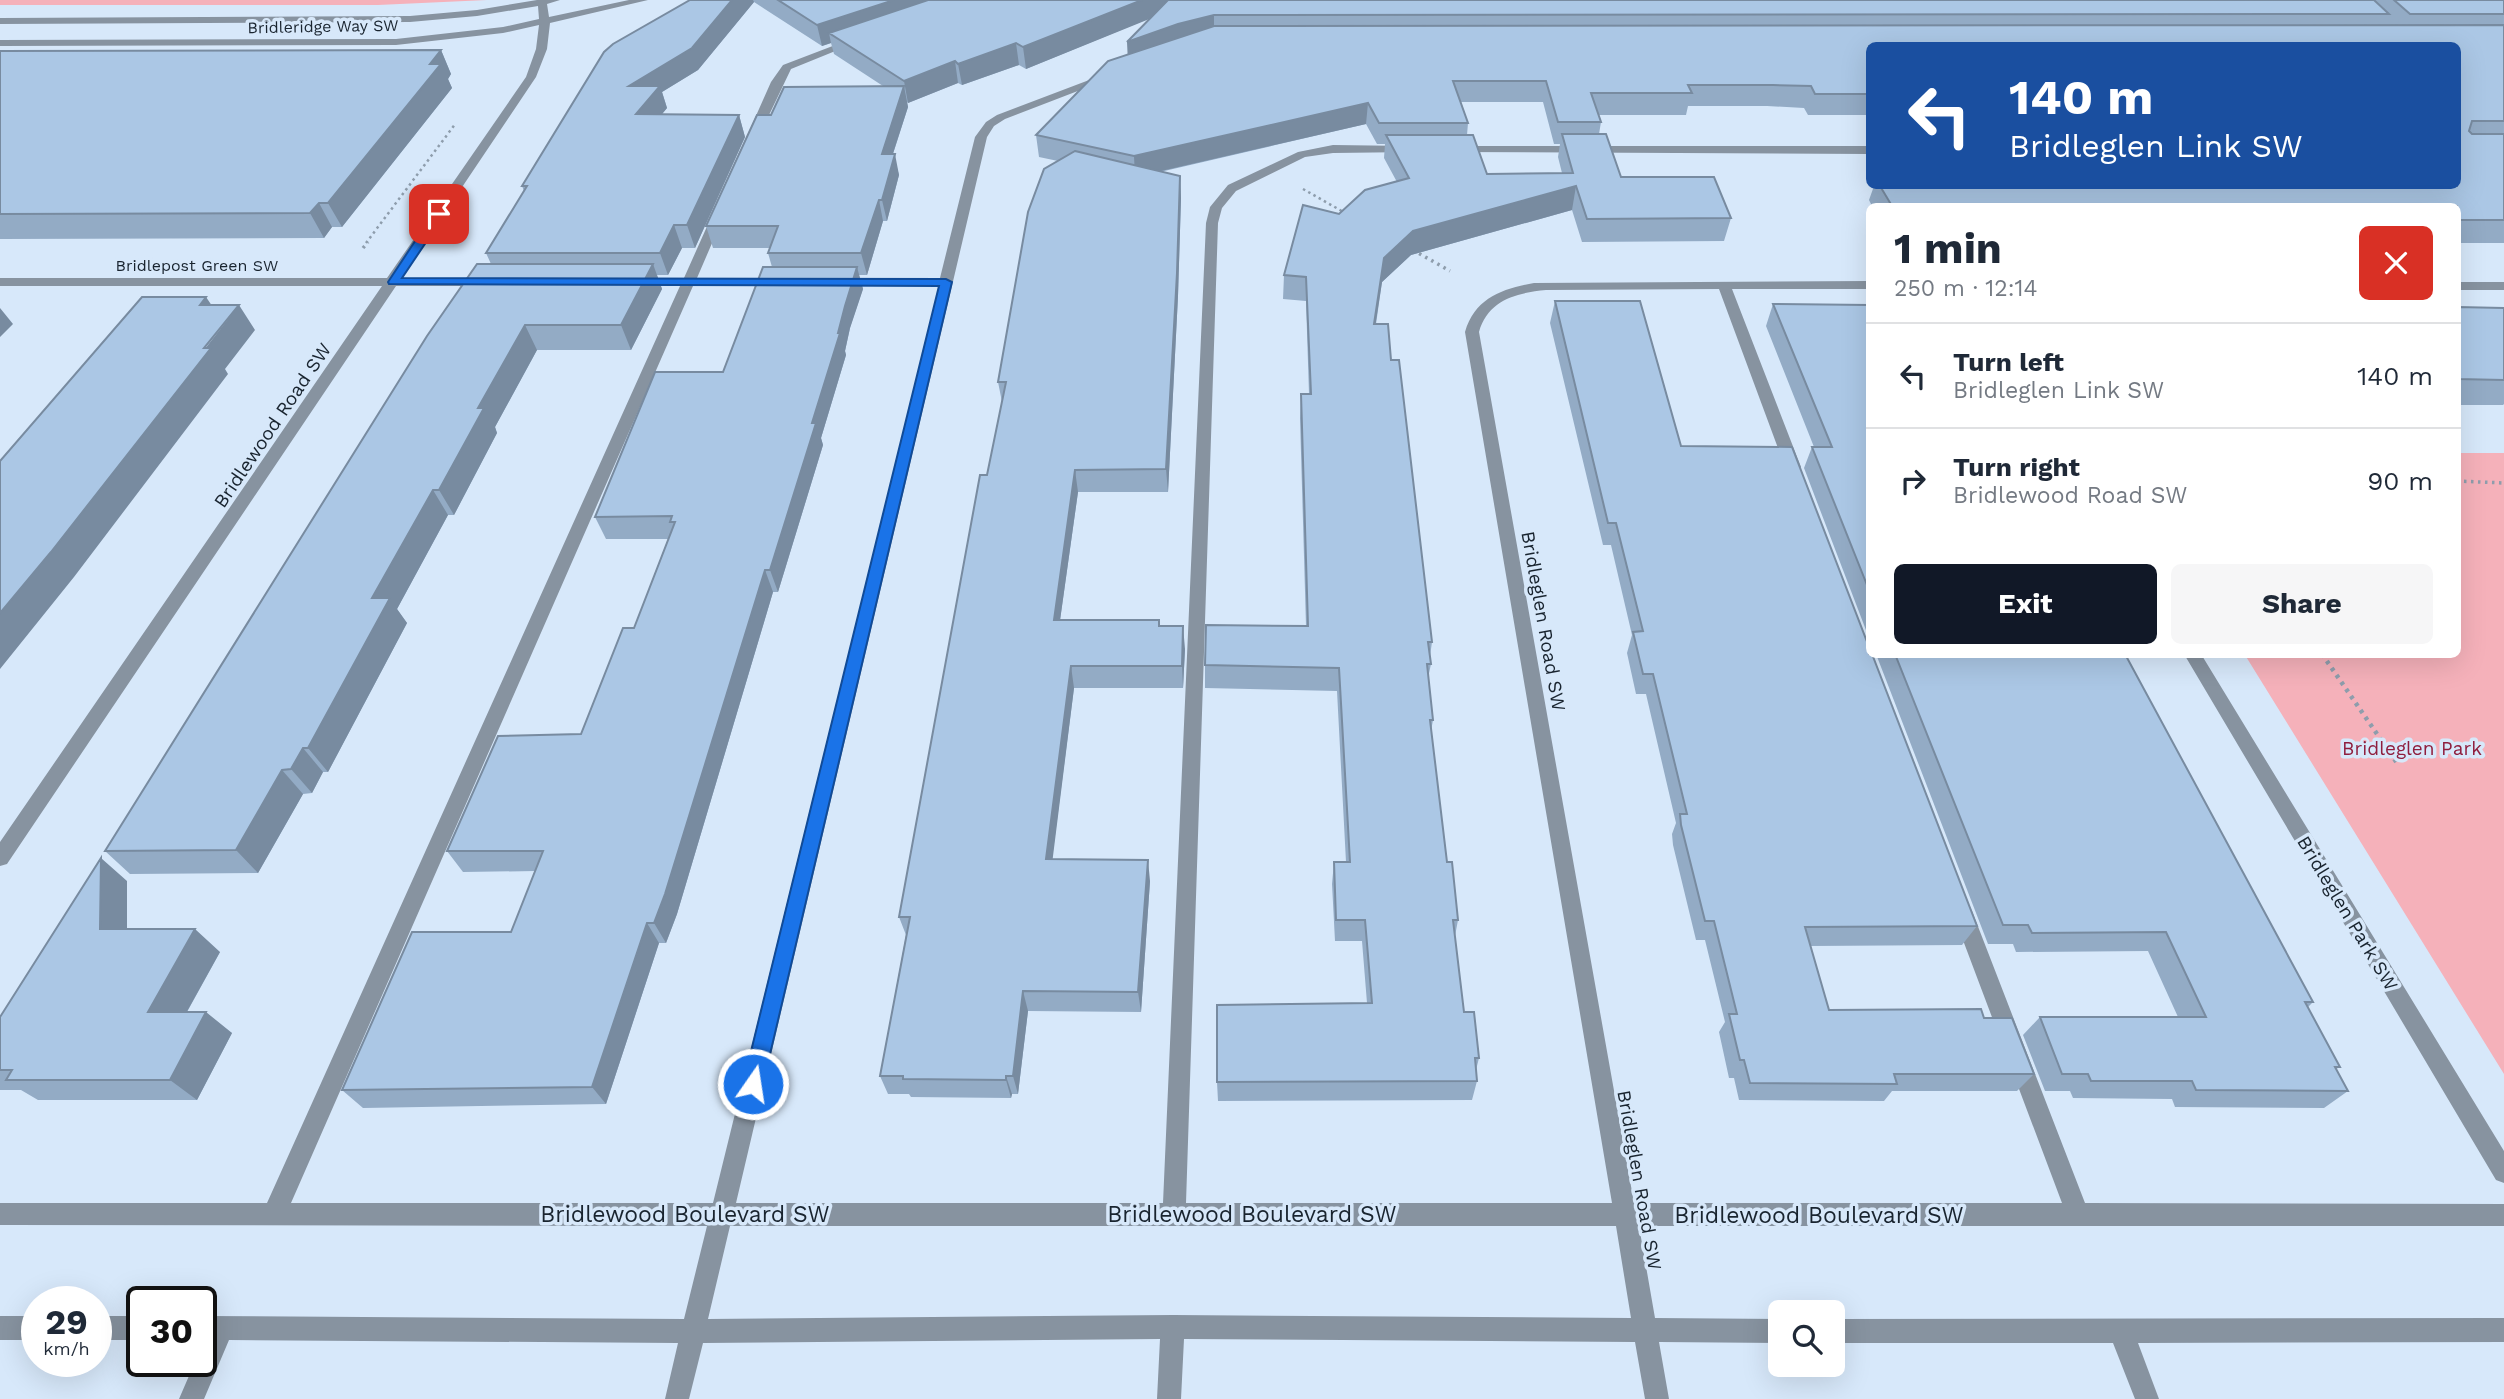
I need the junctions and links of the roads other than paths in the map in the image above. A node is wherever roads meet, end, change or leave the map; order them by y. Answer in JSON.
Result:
{"nodes":[{"id":1,"x":555,"y":0,"type":"edge"},
{"id":2,"x":643,"y":0,"type":"edge"},
{"id":3,"x":542,"y":2,"type":"junction"},
{"id":4,"x":0,"y":20,"type":"edge"},
{"id":5,"x":546,"y":23,"type":"junction"},
{"id":6,"x":870,"y":36,"type":"edge"},
{"id":7,"x":0,"y":43,"type":"edge"},
{"id":8,"x":1118,"y":73,"type":"edge"},
{"id":9,"x":749,"y":145,"type":"edge"},
{"id":10,"x":1866,"y":150,"type":"edge"},
{"id":11,"x":721,"y":207,"type":"edge"},
{"id":12,"x":0,"y":282,"type":"edge"},
{"id":13,"x":394,"y":282,"type":"junction"},
{"id":14,"x":507,"y":282,"type":"edge"},
{"id":15,"x":618,"y":282,"type":"edge"},
{"id":16,"x":688,"y":282,"type":"junction"},
{"id":17,"x":797,"y":282,"type":"edge"},
{"id":18,"x":824,"y":282,"type":"edge"},
{"id":19,"x":946,"y":282,"type":"junction"},
{"id":20,"x":1866,"y":285,"type":"edge"},
{"id":21,"x":1724,"y":286,"type":"junction"},
{"id":22,"x":2461,"y":286,"type":"edge"},
{"id":23,"x":2504,"y":286,"type":"edge"},
{"id":24,"x":1798,"y":479,"type":"edge"},
{"id":25,"x":2194,"y":658,"type":"edge"},
{"id":26,"x":0,"y":858,"type":"edge"},
{"id":27,"x":1955,"y":892,"type":"edge"},
{"id":28,"x":2504,"y":1172,"type":"edge"},
{"id":29,"x":0,"y":1213,"type":"edge"},
{"id":30,"x":274,"y":1213,"type":"junction"},
{"id":31,"x":1174,"y":1213,"type":"junction"},
{"id":32,"x":723,"y":1214,"type":"junction"},
{"id":33,"x":1625,"y":1215,"type":"junction"},
{"id":34,"x":2504,"y":1215,"type":"edge"},
{"id":35,"x":2078,"y":1216,"type":"junction"},
{"id":36,"x":217,"y":1327,"type":"edge"},
{"id":37,"x":1173,"y":1327,"type":"junction"},
{"id":38,"x":0,"y":1328,"type":"edge"},
{"id":39,"x":21,"y":1328,"type":"edge"},
{"id":40,"x":2504,"y":1330,"type":"edge"},
{"id":41,"x":693,"y":1331,"type":"junction"},
{"id":42,"x":1645,"y":1331,"type":"junction"},
{"id":43,"x":1768,"y":1331,"type":"edge"},
{"id":44,"x":1845,"y":1331,"type":"edge"},
{"id":45,"x":2122,"y":1331,"type":"junction"},
{"id":46,"x":197,"y":1377,"type":"edge"},
{"id":47,"x":191,"y":1399,"type":"edge"},
{"id":48,"x":677,"y":1399,"type":"edge"},
{"id":49,"x":1169,"y":1399,"type":"edge"},
{"id":50,"x":1657,"y":1399,"type":"edge"},
{"id":51,"x":2147,"y":1399,"type":"edge"}],
"edges":[{"from":1,"to":3,"type":"street","name":"Bridleridge Way SW"},
{"from":2,"to":5,"type":"street","name":"Bridleridge Way SW"},
{"from":3,"to":4,"type":"street","name":"Bridleridge Way SW"},
{"from":3,"to":5,"type":"street","name":"Bridlewood Road SW"},
{"from":5,"to":7,"type":"street","name":"Bridleridge Way SW"},
{"from":5,"to":13,"type":"street","name":"Bridlewood Road SW"},
{"from":6,"to":9,"type":"street"},
{"from":8,"to":19,"type":"street"},
{"from":10,"to":31,"type":"street"},
{"from":11,"to":16,"type":"street"},
{"from":12,"to":13,"type":"street","name":"Bridlepost Green SW"},
{"from":13,"to":14,"type":"street","name":"Bridlepost Green SW"},
{"from":13,"to":26,"type":"street","name":"Bridlewood Road SW"},
{"from":15,"to":16,"type":"street"},
{"from":16,"to":17,"type":"street"},
{"from":16,"to":30,"type":"street"},
{"from":18,"to":19,"type":"street"},
{"from":19,"to":32,"type":"street"},
{"from":20,"to":21,"type":"street","name":"Bridleglen Road SW"},
{"from":21,"to":24,"type":"street"},
{"from":21,"to":33,"type":"street","name":"Bridleglen Road SW"},
{"from":22,"to":23,"type":"street"},
{"from":25,"to":28,"type":"street","name":"Bridleglen Park SW"},
{"from":27,"to":35,"type":"street"},
{"from":29,"to":30,"type":"street","name":"Bridlewood Boulevard SW"},
{"from":30,"to":32,"type":"street","name":"Bridlewood Boulevard SW"},
{"from":31,"to":32,"type":"street","name":"Bridlewood Boulevard SW"},
{"from":31,"to":33,"type":"street","name":"Bridlewood Boulevard SW"},
{"from":32,"to":41,"type":"street"},
{"from":33,"to":35,"type":"street","name":"Bridlewood Boulevard SW"},
{"from":33,"to":42,"type":"street","name":"Bridleglen Road SW"},
{"from":34,"to":35,"type":"street","name":"Bridlewood Boulevard SW"},
{"from":36,"to":41,"type":"street"},
{"from":37,"to":41,"type":"street"},
{"from":37,"to":42,"type":"street"},
{"from":37,"to":49,"type":"street"},
{"from":38,"to":39,"type":"street"},
{"from":40,"to":45,"type":"street"},
{"from":41,"to":48,"type":"street"},
{"from":42,"to":43,"type":"street"},
{"from":42,"to":50,"type":"street","name":"Bridleglen Road SW"},
{"from":44,"to":45,"type":"street"},
{"from":45,"to":51,"type":"street"},
{"from":46,"to":47,"type":"street"}]}
